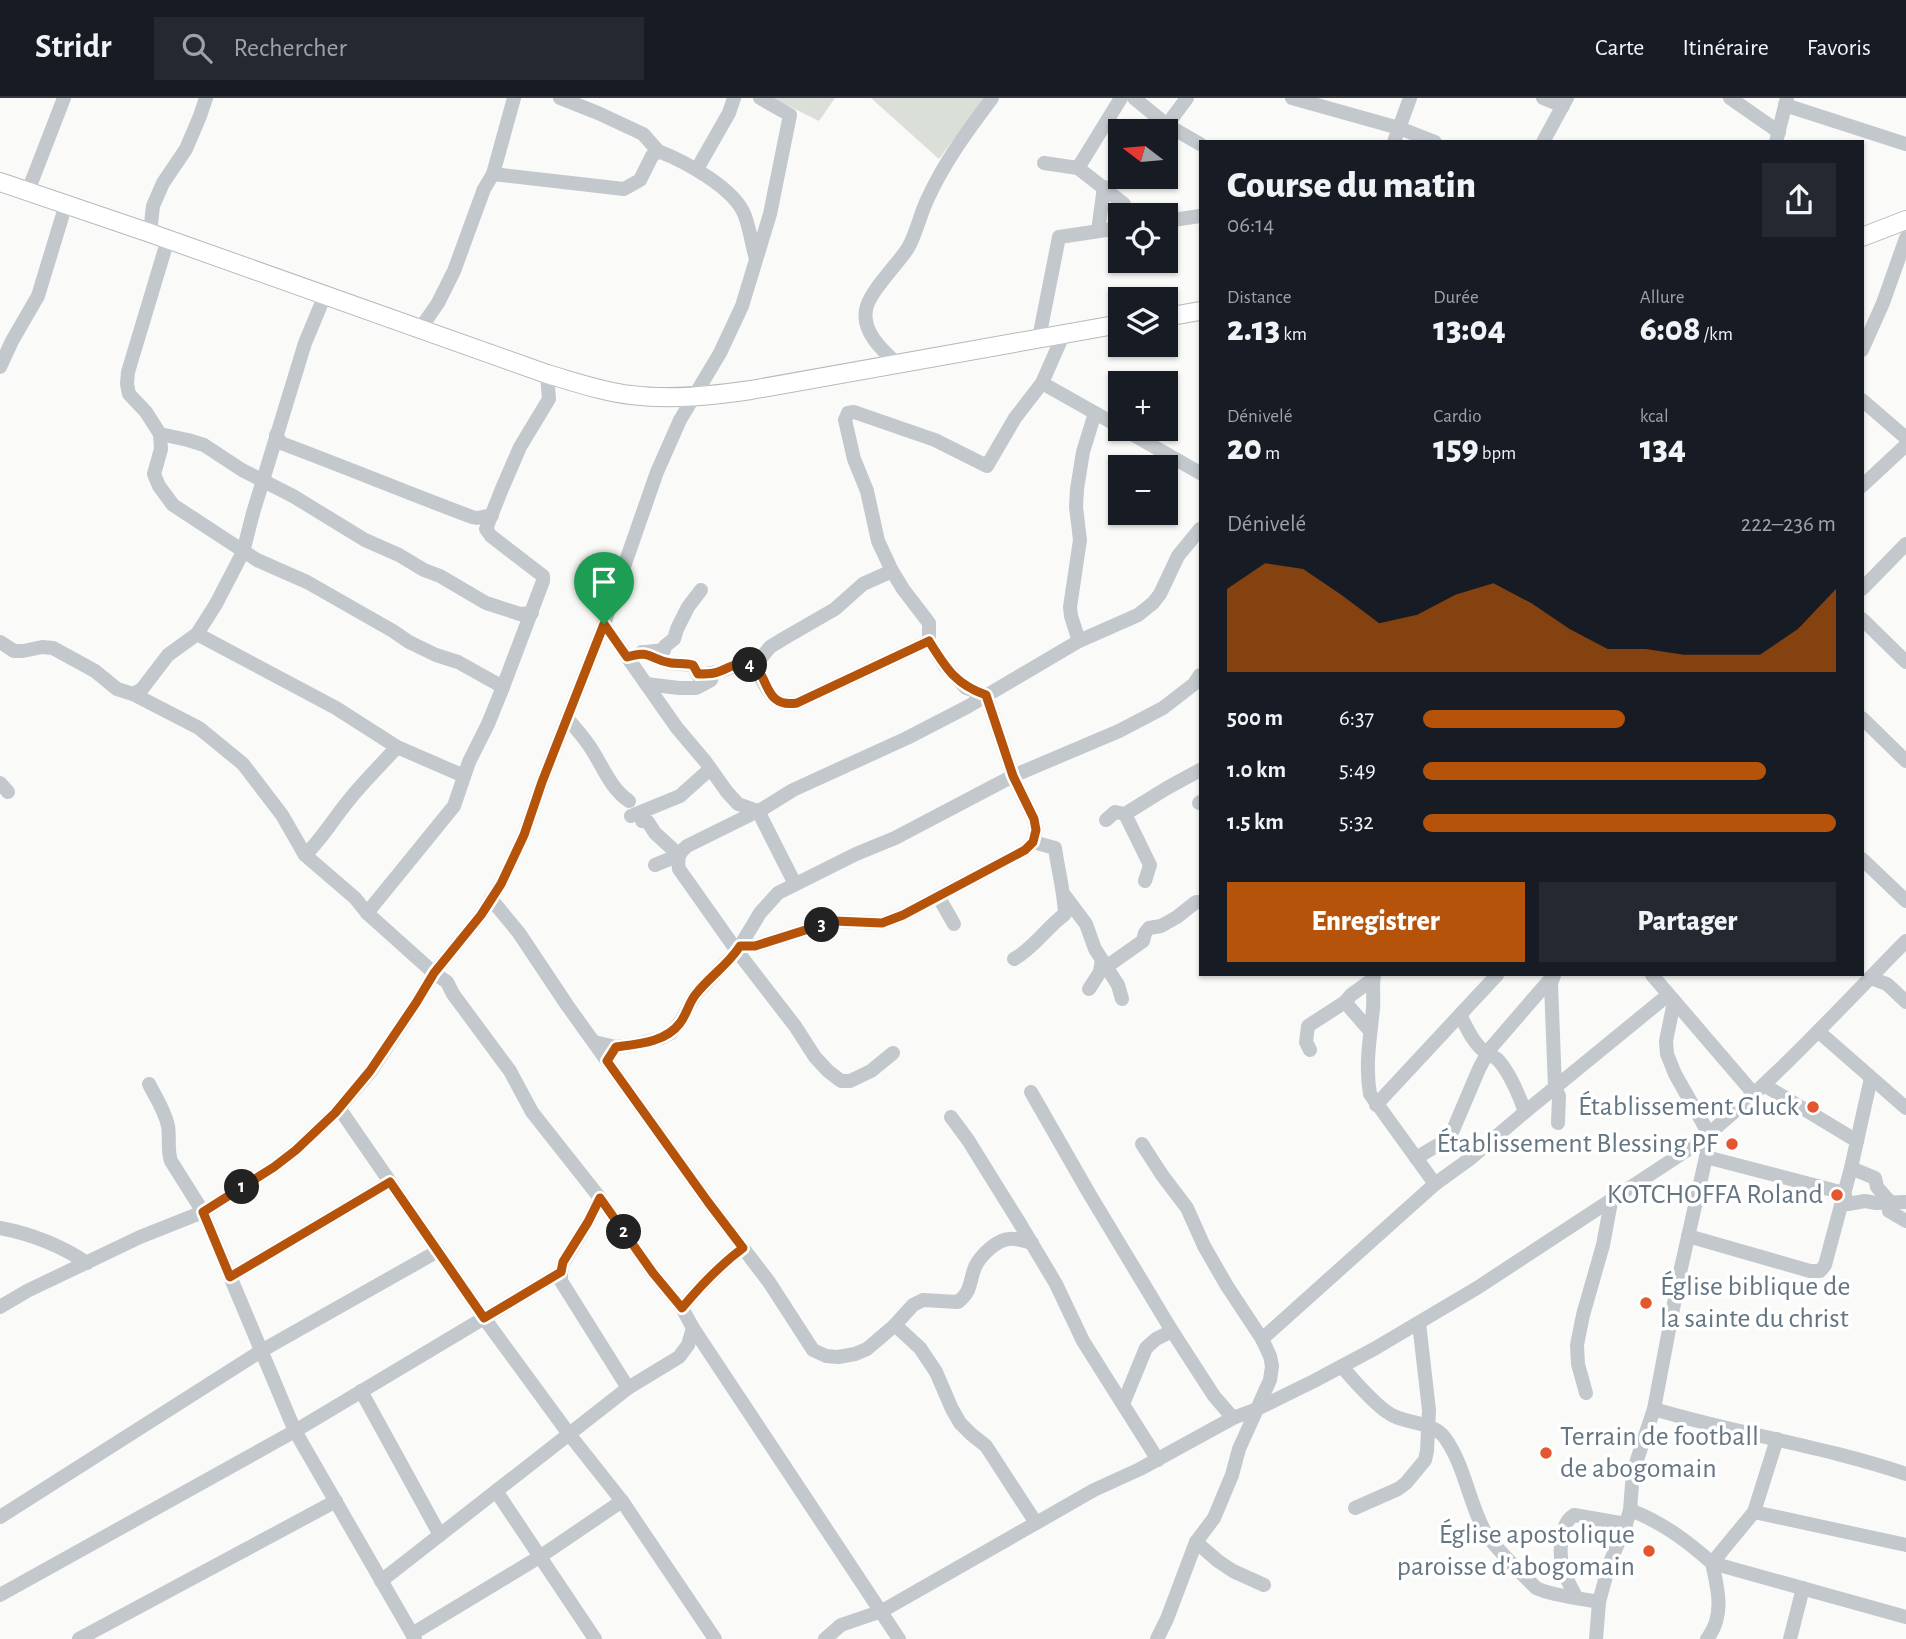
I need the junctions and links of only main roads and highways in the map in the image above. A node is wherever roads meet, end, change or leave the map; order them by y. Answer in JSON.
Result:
{"nodes":[{"id":1,"x":0,"y":182,"type":"edge"},
{"id":2,"x":1906,"y":220,"type":"edge"},
{"id":3,"x":1864,"y":236,"type":"edge"},
{"id":4,"x":1199,"y":311,"type":"edge"},
{"id":5,"x":1178,"y":315,"type":"edge"},
{"id":6,"x":1108,"y":326,"type":"edge"}],
"edges":[{"from":1,"to":6,"type":"main road"},
{"from":2,"to":3,"type":"main road"},
{"from":4,"to":5,"type":"main road"}]}
